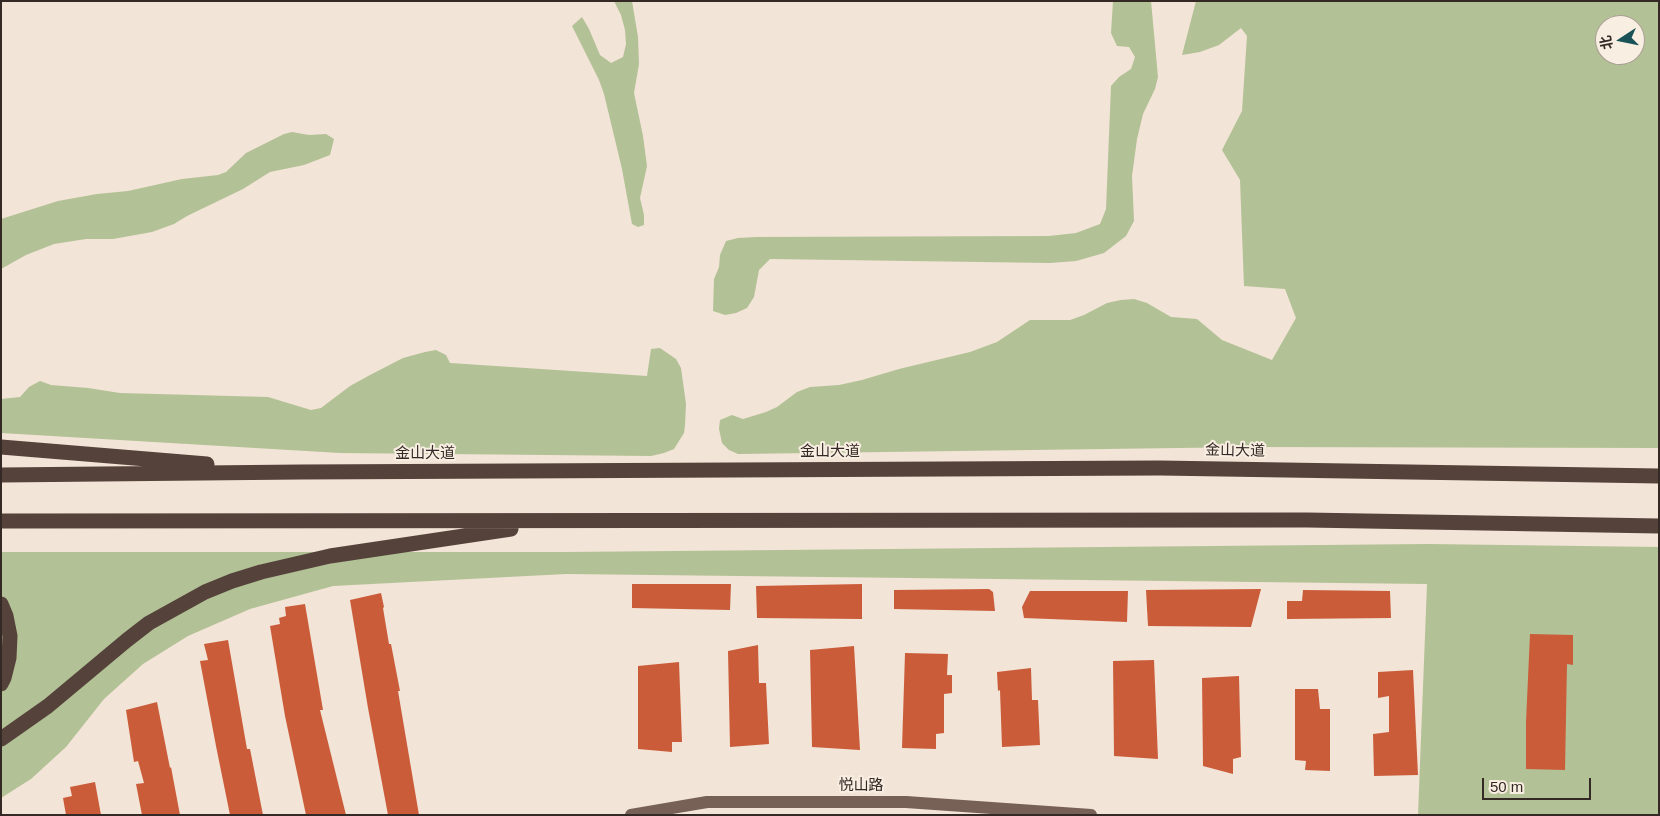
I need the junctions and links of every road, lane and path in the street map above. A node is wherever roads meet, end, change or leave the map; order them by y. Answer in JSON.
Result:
{"nodes":[{"id":1,"x":1,"y":447,"type":"edge"},
{"id":2,"x":301,"y":472,"type":"junction"},
{"id":3,"x":1,"y":475,"type":"edge"},
{"id":4,"x":1659,"y":476,"type":"edge"},
{"id":5,"x":1,"y":521,"type":"edge"},
{"id":6,"x":559,"y":521,"type":"junction"},
{"id":7,"x":1659,"y":526,"type":"edge"},
{"id":8,"x":1,"y":604,"type":"edge"},
{"id":9,"x":1,"y":684,"type":"edge"},
{"id":10,"x":1,"y":739,"type":"edge"},
{"id":11,"x":631,"y":815,"type":"edge"},
{"id":12,"x":1091,"y":815,"type":"edge"}],
"edges":[{"from":1,"to":2,"type":"highway"},
{"from":2,"to":3,"type":"highway","name":"金山大道"},
{"from":2,"to":4,"type":"highway","name":"金山大道"},
{"from":5,"to":6,"type":"highway"},
{"from":6,"to":7,"type":"highway"},
{"from":6,"to":10,"type":"highway"},
{"from":8,"to":9,"type":"highway"},
{"from":11,"to":12,"type":"main road","name":"悦山路"}]}
